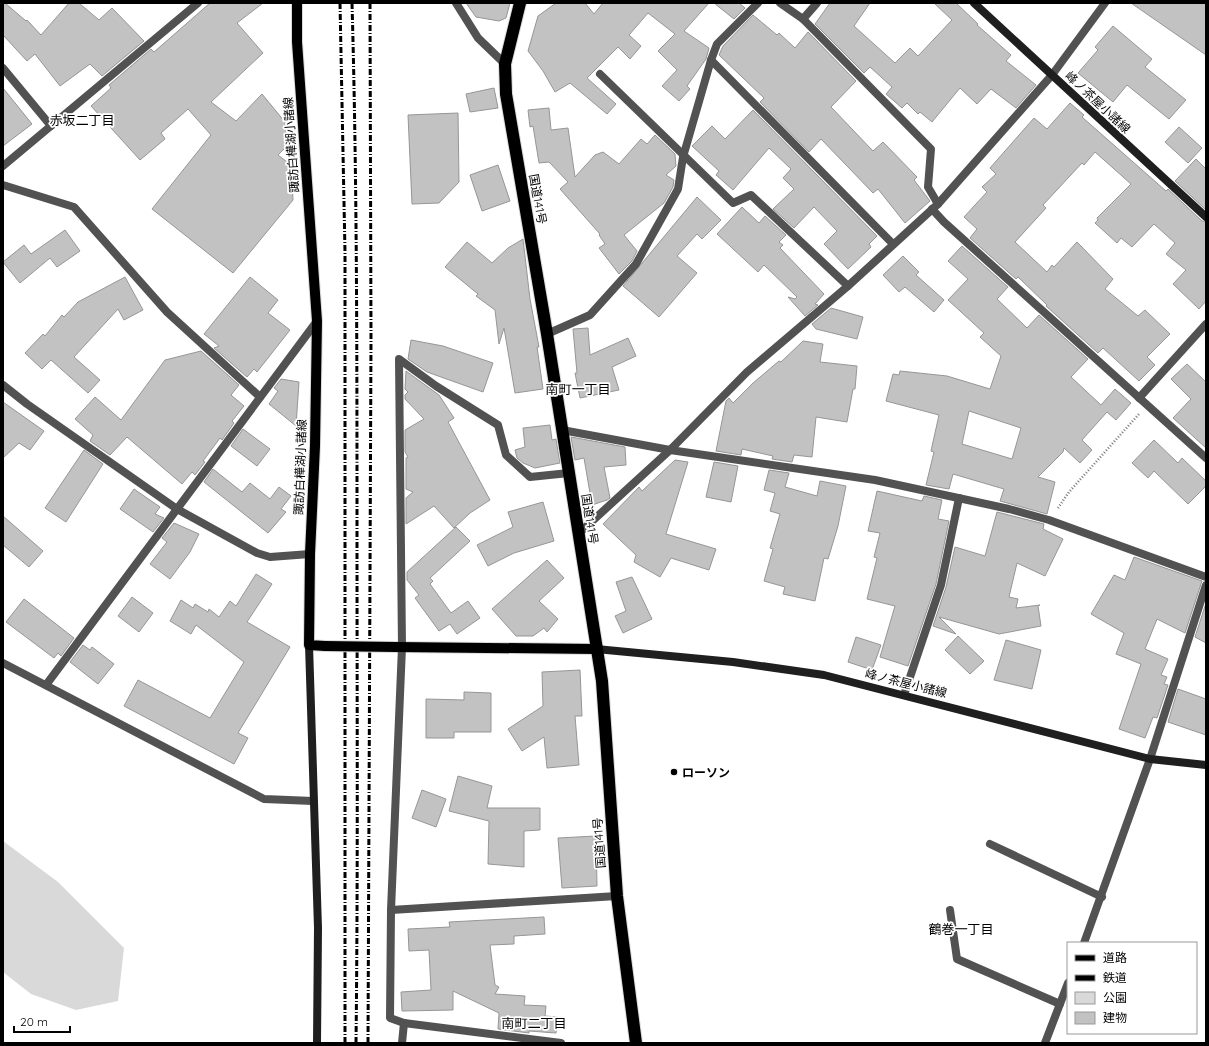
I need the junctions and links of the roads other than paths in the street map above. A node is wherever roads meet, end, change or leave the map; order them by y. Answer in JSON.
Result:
{"nodes":[{"id":1,"x":198,"y":3,"type":"edge"},
{"id":2,"x":297,"y":3,"type":"edge"},
{"id":3,"x":456,"y":3,"type":"edge"},
{"id":4,"x":520,"y":3,"type":"edge"},
{"id":5,"x":758,"y":3,"type":"edge"},
{"id":6,"x":780,"y":3,"type":"edge"},
{"id":7,"x":817,"y":3,"type":"edge"},
{"id":8,"x":974,"y":3,"type":"edge"},
{"id":9,"x":1105,"y":3,"type":"edge"},
{"id":10,"x":189,"y":6,"type":"edge"},
{"id":11,"x":803,"y":19,"type":"junction"},
{"id":12,"x":711,"y":60,"type":"junction"},
{"id":13,"x":505,"y":64,"type":"junction"},
{"id":14,"x":3,"y":68,"type":"edge"},
{"id":15,"x":600,"y":74,"type":"dead end"},
{"id":16,"x":1052,"y":75,"type":"junction"},
{"id":17,"x":51,"y":126,"type":"junction"},
{"id":18,"x":683,"y":157,"type":"junction"},
{"id":19,"x":4,"y":163,"type":"edge"},
{"id":20,"x":3,"y":185,"type":"edge"},
{"id":21,"x":935,"y":207,"type":"junction"},
{"id":22,"x":1206,"y":217,"type":"edge"},
{"id":23,"x":893,"y":244,"type":"junction"},
{"id":24,"x":848,"y":286,"type":"junction"},
{"id":25,"x":317,"y":321,"type":"junction"},
{"id":26,"x":1206,"y":324,"type":"edge"},
{"id":27,"x":547,"y":334,"type":"junction"},
{"id":28,"x":3,"y":385,"type":"edge"},
{"id":29,"x":260,"y":397,"type":"junction"},
{"id":30,"x":1139,"y":398,"type":"junction"},
{"id":31,"x":562,"y":430,"type":"junction"},
{"id":32,"x":670,"y":450,"type":"junction"},
{"id":33,"x":1206,"y":458,"type":"edge"},
{"id":34,"x":569,"y":473,"type":"junction"},
{"id":35,"x":959,"y":498,"type":"junction"},
{"id":36,"x":177,"y":509,"type":"junction"},
{"id":37,"x":578,"y":534,"type":"junction"},
{"id":38,"x":310,"y":554,"type":"junction"},
{"id":39,"x":1206,"y":576,"type":"edge"},
{"id":40,"x":1206,"y":585,"type":"edge"},
{"id":41,"x":309,"y":645,"type":"junction"},
{"id":42,"x":399,"y":647,"type":"junction"},
{"id":43,"x":596,"y":649,"type":"junction"},
{"id":44,"x":3,"y":663,"type":"edge"},
{"id":45,"x":46,"y":685,"type":"junction"},
{"id":46,"x":904,"y":695,"type":"junction"},
{"id":47,"x":1150,"y":759,"type":"junction"},
{"id":48,"x":1206,"y":765,"type":"edge"},
{"id":49,"x":313,"y":801,"type":"junction"},
{"id":50,"x":990,"y":844,"type":"dead end"},
{"id":51,"x":617,"y":896,"type":"junction"},
{"id":52,"x":1102,"y":897,"type":"junction"},
{"id":53,"x":390,"y":910,"type":"junction"},
{"id":54,"x":950,"y":910,"type":"dead end"},
{"id":55,"x":1084,"y":942,"type":"edge"},
{"id":56,"x":1067,"y":986,"type":"edge"},
{"id":57,"x":1060,"y":1004,"type":"junction"},
{"id":58,"x":404,"y":1023,"type":"junction"},
{"id":59,"x":317,"y":1043,"type":"edge"},
{"id":60,"x":402,"y":1043,"type":"edge"},
{"id":61,"x":561,"y":1043,"type":"edge"},
{"id":62,"x":636,"y":1043,"type":"edge"},
{"id":63,"x":1045,"y":1043,"type":"edge"}],
"edges":[{"from":1,"to":10,"type":"street"},
{"from":2,"to":25,"type":"main road","name":"諏訪白樺湖小諸線"},
{"from":3,"to":13,"type":"street"},
{"from":4,"to":13,"type":"highway","name":"国道141号"},
{"from":5,"to":12,"type":"street"},
{"from":6,"to":11,"type":"street"},
{"from":7,"to":11,"type":"street"},
{"from":8,"to":16,"type":"main road","name":"峰ノ茶屋小諸線"},
{"from":9,"to":16,"type":"street"},
{"from":10,"to":17,"type":"street"},
{"from":11,"to":21,"type":"street"},
{"from":12,"to":18,"type":"street"},
{"from":12,"to":23,"type":"street"},
{"from":13,"to":27,"type":"highway","name":"国道141号"},
{"from":14,"to":17,"type":"street"},
{"from":15,"to":18,"type":"street"},
{"from":16,"to":21,"type":"street"},
{"from":16,"to":22,"type":"main road","name":"峰ノ茶屋小諸線"},
{"from":17,"to":19,"type":"street"},
{"from":18,"to":24,"type":"street"},
{"from":18,"to":27,"type":"street"},
{"from":20,"to":29,"type":"street"},
{"from":21,"to":23,"type":"street"},
{"from":21,"to":30,"type":"street"},
{"from":23,"to":24,"type":"street"},
{"from":24,"to":32,"type":"street"},
{"from":25,"to":29,"type":"street"},
{"from":25,"to":38,"type":"main road","name":"諏訪白樺湖小諸線"},
{"from":26,"to":30,"type":"street"},
{"from":27,"to":31,"type":"highway","name":"国道141号"},
{"from":28,"to":36,"type":"street"},
{"from":29,"to":36,"type":"street"},
{"from":30,"to":33,"type":"street"},
{"from":31,"to":32,"type":"street"},
{"from":31,"to":34,"type":"highway","name":"国道141号"},
{"from":32,"to":35,"type":"street"},
{"from":32,"to":37,"type":"street"},
{"from":34,"to":37,"type":"highway","name":"国道141号"},
{"from":34,"to":42,"type":"street"},
{"from":35,"to":39,"type":"street"},
{"from":35,"to":46,"type":"street"},
{"from":36,"to":38,"type":"street"},
{"from":36,"to":45,"type":"street"},
{"from":37,"to":43,"type":"highway","name":"国道141号"},
{"from":38,"to":41,"type":"main road","name":"諏訪白樺湖小諸線"},
{"from":40,"to":47,"type":"street"},
{"from":41,"to":42,"type":"main road","bridge":true},
{"from":41,"to":49,"type":"main road"},
{"from":42,"to":43,"type":"main road"},
{"from":42,"to":53,"type":"street"},
{"from":43,"to":46,"type":"main road","name":"峰ノ茶屋小諸線"},
{"from":43,"to":51,"type":"highway","name":"国道141号"},
{"from":44,"to":45,"type":"street"},
{"from":45,"to":49,"type":"street"},
{"from":46,"to":47,"type":"main road","name":"峰ノ茶屋小諸線"},
{"from":47,"to":48,"type":"main road","name":"峰ノ茶屋小諸線"},
{"from":47,"to":52,"type":"street"},
{"from":49,"to":59,"type":"main road"},
{"from":50,"to":52,"type":"street"},
{"from":51,"to":53,"type":"street"},
{"from":51,"to":62,"type":"highway","name":"国道141号"},
{"from":52,"to":55,"type":"street"},
{"from":53,"to":58,"type":"street"},
{"from":54,"to":57,"type":"street"},
{"from":56,"to":57,"type":"street"},
{"from":57,"to":63,"type":"street"},
{"from":58,"to":60,"type":"street"},
{"from":58,"to":61,"type":"street"}]}
